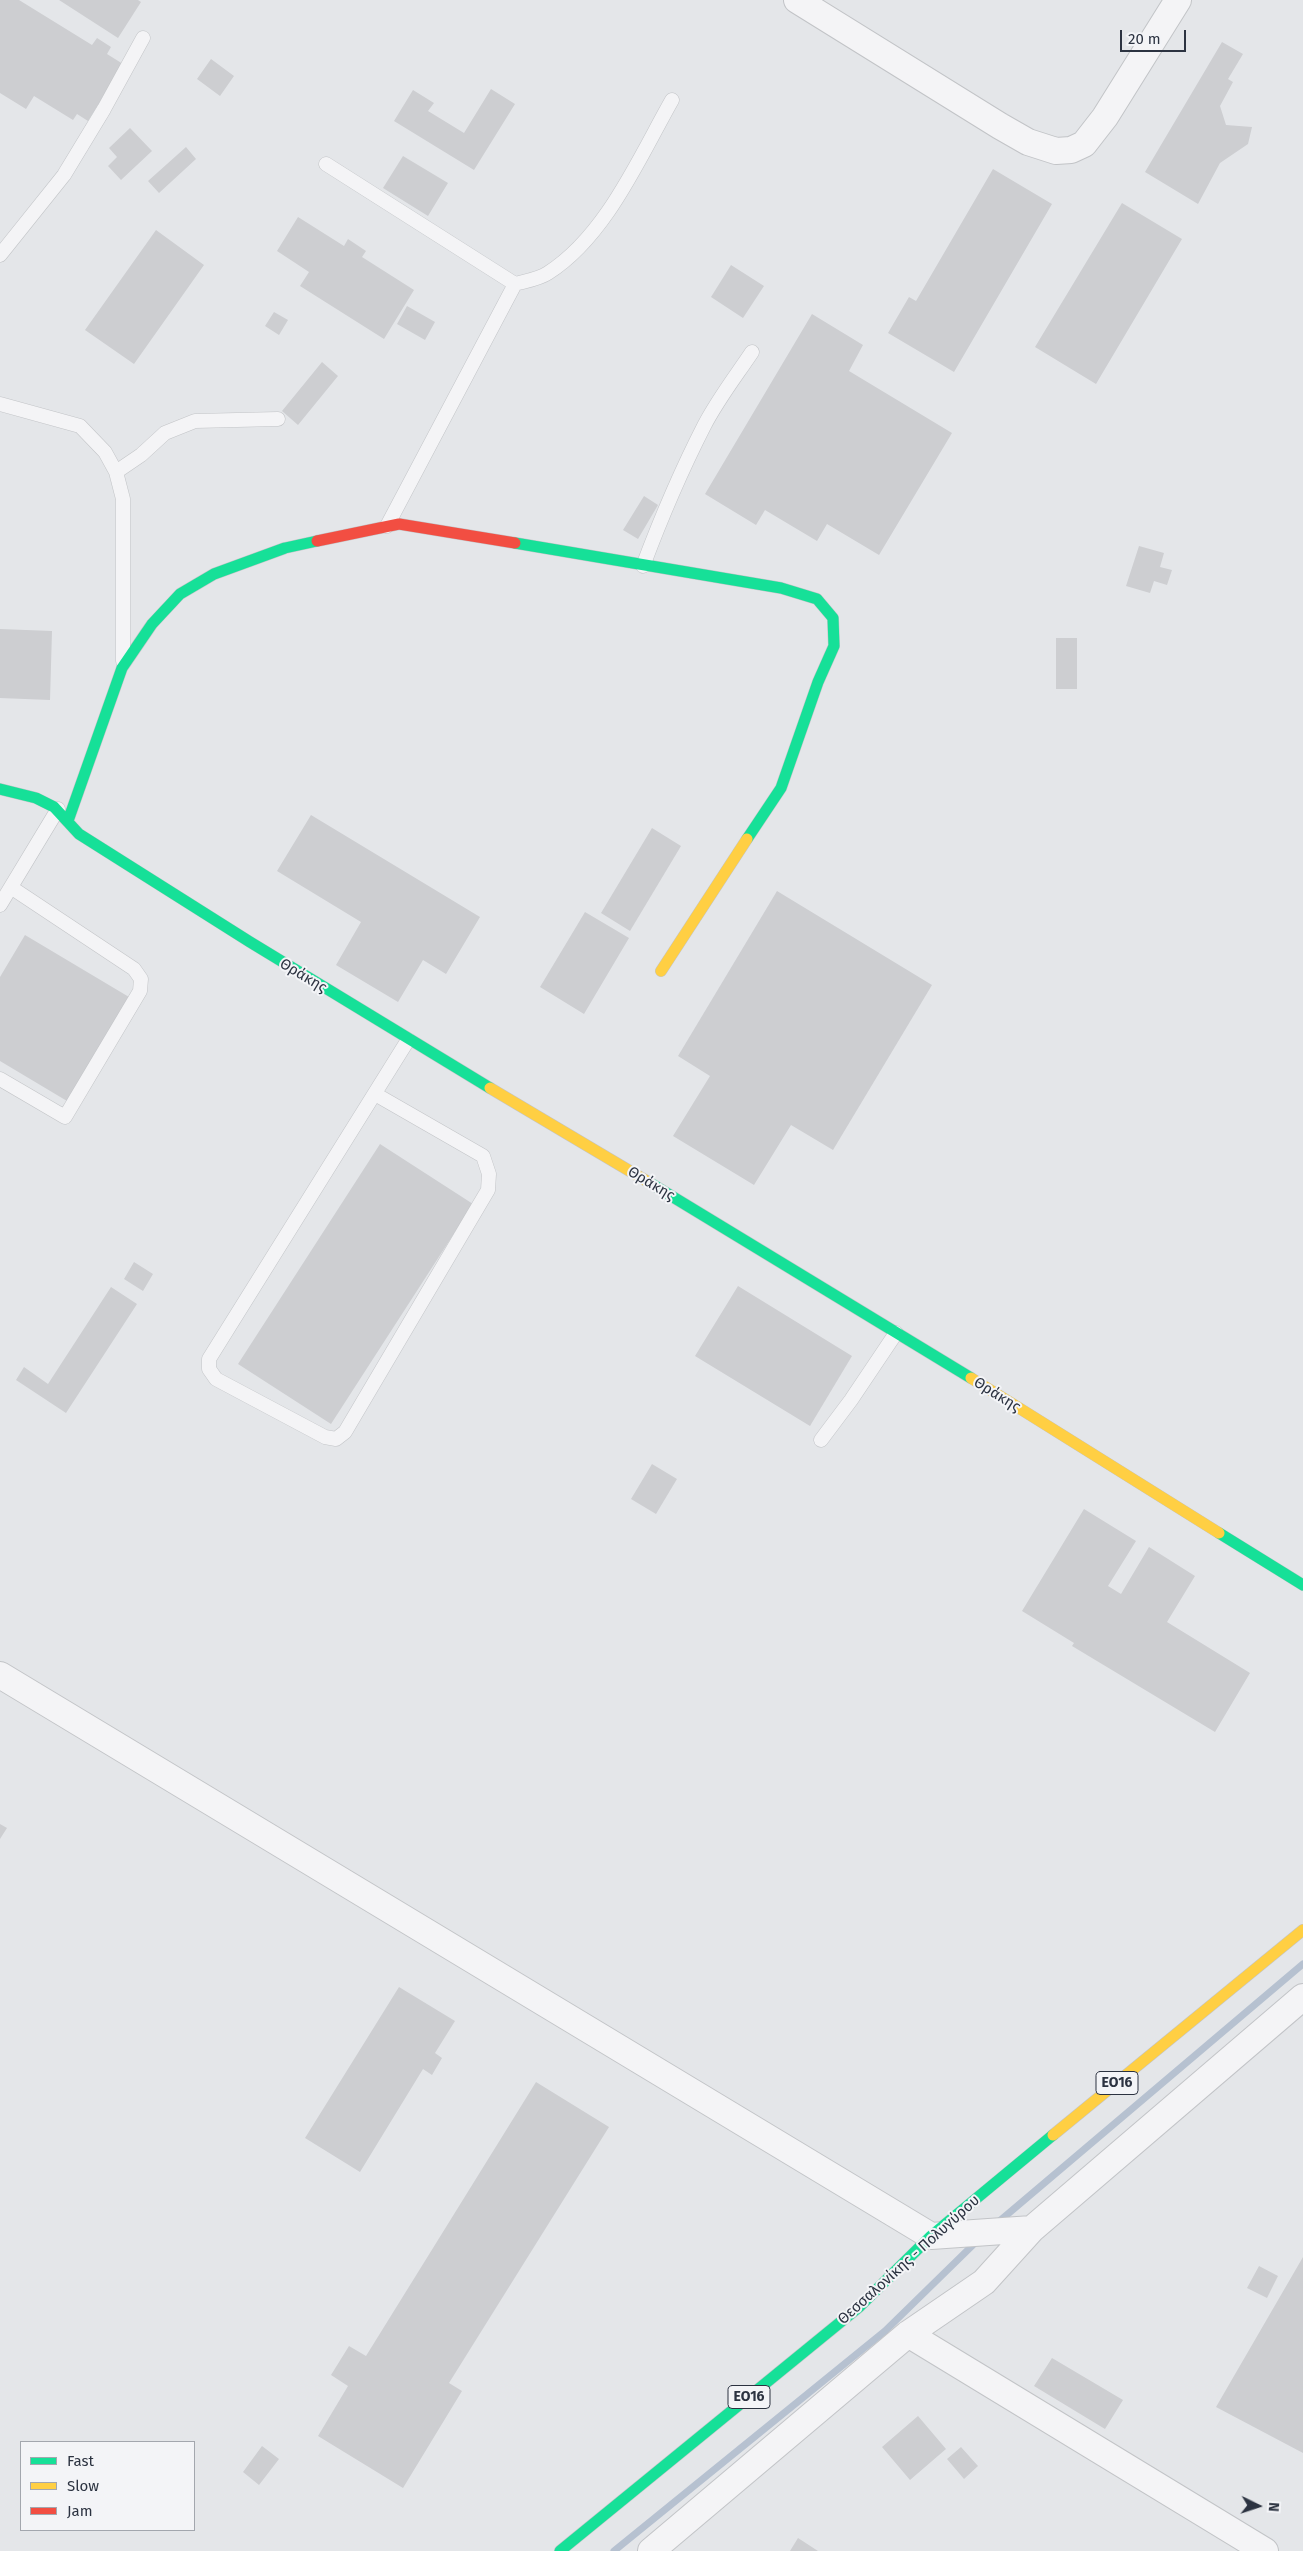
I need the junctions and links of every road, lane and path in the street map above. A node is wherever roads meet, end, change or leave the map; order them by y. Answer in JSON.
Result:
{"nodes":[{"id":1,"x":797,"y":0,"type":"edge"},
{"id":2,"x":1178,"y":0,"type":"edge"},
{"id":3,"x":143,"y":38,"type":"dead end"},
{"id":4,"x":672,"y":100,"type":"dead end"},
{"id":5,"x":326,"y":164,"type":"dead end"},
{"id":6,"x":0,"y":255,"type":"edge"},
{"id":7,"x":515,"y":284,"type":"junction"},
{"id":8,"x":752,"y":352,"type":"dead end"},
{"id":9,"x":0,"y":404,"type":"edge"},
{"id":10,"x":278,"y":419,"type":"dead end"},
{"id":11,"x":116,"y":472,"type":"junction"},
{"id":12,"x":387,"y":526,"type":"junction"},
{"id":13,"x":643,"y":566,"type":"junction"},
{"id":14,"x":122,"y":668,"type":"junction"},
{"id":15,"x":0,"y":789,"type":"edge"},
{"id":16,"x":63,"y":814,"type":"junction"},
{"id":17,"x":12,"y":888,"type":"junction"},
{"id":18,"x":0,"y":905,"type":"edge"},
{"id":19,"x":661,"y":971,"type":"dead end"},
{"id":20,"x":408,"y":1040,"type":"junction"},
{"id":21,"x":0,"y":1079,"type":"edge"},
{"id":22,"x":375,"y":1094,"type":"junction"},
{"id":23,"x":896,"y":1332,"type":"junction"},
{"id":24,"x":821,"y":1440,"type":"dead end"},
{"id":25,"x":1303,"y":1585,"type":"edge"},
{"id":26,"x":0,"y":1675,"type":"edge"},
{"id":27,"x":1303,"y":1930,"type":"edge"},
{"id":28,"x":1303,"y":1997,"type":"edge"},
{"id":29,"x":1032,"y":2229,"type":"junction"},
{"id":30,"x":931,"y":2236,"type":"junction"},
{"id":31,"x":908,"y":2334,"type":"junction"},
{"id":32,"x":560,"y":2551,"type":"edge"},
{"id":33,"x":651,"y":2551,"type":"edge"},
{"id":34,"x":1265,"y":2551,"type":"edge"}],
"edges":[{"from":1,"to":2,"type":"street"},
{"from":3,"to":6,"type":"lane"},
{"from":4,"to":7,"type":"lane"},
{"from":5,"to":7,"type":"lane"},
{"from":7,"to":12,"type":"lane"},
{"from":8,"to":13,"type":"lane"},
{"from":9,"to":11,"type":"lane"},
{"from":10,"to":11,"type":"lane"},
{"from":11,"to":14,"type":"lane"},
{"from":12,"to":13,"type":"street"},
{"from":12,"to":14,"type":"street"},
{"from":13,"to":19,"type":"street"},
{"from":14,"to":16,"type":"street"},
{"from":15,"to":16,"type":"street","name":"Θράκης"},
{"from":16,"to":17,"type":"lane"},
{"from":16,"to":20,"type":"street","name":"Θράκης"},
{"from":17,"to":18,"type":"lane"},
{"from":17,"to":21,"type":"lane"},
{"from":20,"to":22,"type":"lane"},
{"from":20,"to":23,"type":"street","name":"Θράκης"},
{"from":22,"to":22,"type":"lane"},
{"from":23,"to":24,"type":"lane"},
{"from":23,"to":25,"type":"street","name":"Θράκης"},
{"from":26,"to":30,"type":"street"},
{"from":27,"to":30,"type":"street","name":"Θεσσαλονίκης - Πολυγύρου","number":"ΕΟ16"},
{"from":28,"to":29,"type":"street"},
{"from":29,"to":30,"type":"street"},
{"from":29,"to":31,"type":"street"},
{"from":30,"to":32,"type":"street","name":"Θεσσαλονίκης - Πολυγύρου","number":"ΕΟ16"},
{"from":31,"to":33,"type":"street"},
{"from":31,"to":34,"type":"street"}]}
